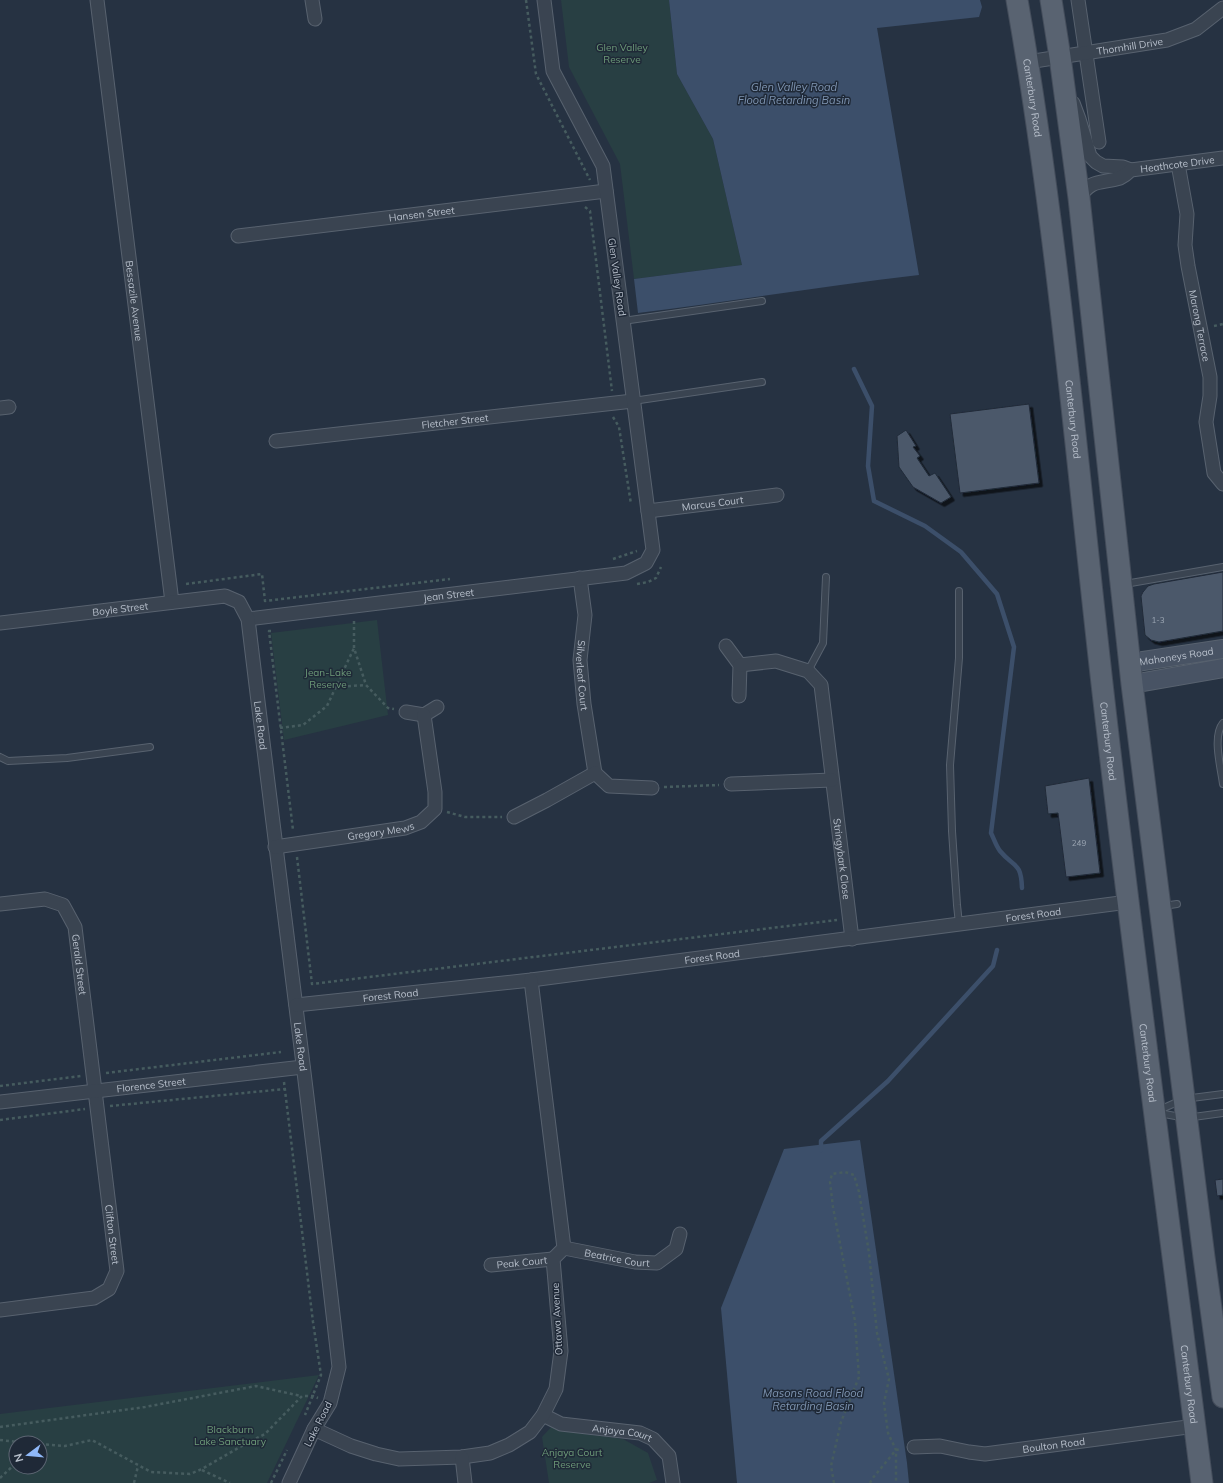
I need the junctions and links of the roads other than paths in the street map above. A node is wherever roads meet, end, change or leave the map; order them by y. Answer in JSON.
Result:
{"nodes":[{"id":1,"x":97,"y":0,"type":"edge"},
{"id":2,"x":312,"y":0,"type":"edge"},
{"id":3,"x":544,"y":0,"type":"edge"},
{"id":4,"x":1018,"y":0,"type":"edge"},
{"id":5,"x":1051,"y":0,"type":"edge"},
{"id":6,"x":1078,"y":0,"type":"edge"},
{"id":7,"x":1223,"y":8,"type":"edge"},
{"id":8,"x":314,"y":20,"type":"dead end"},
{"id":9,"x":1085,"y":53,"type":"junction"},
{"id":10,"x":1060,"y":57,"type":"junction"},
{"id":11,"x":1028,"y":62,"type":"junction"},
{"id":12,"x":1064,"y":81,"type":"junction"},
{"id":13,"x":1098,"y":142,"type":"dead end"},
{"id":14,"x":1223,"y":158,"type":"edge"},
{"id":15,"x":1178,"y":164,"type":"junction"},
{"id":16,"x":1131,"y":170,"type":"junction"},
{"id":17,"x":606,"y":190,"type":"junction"},
{"id":18,"x":1079,"y":198,"type":"junction"},
{"id":19,"x":238,"y":236,"type":"dead end"},
{"id":20,"x":762,"y":301,"type":"dead end"},
{"id":21,"x":623,"y":321,"type":"junction"},
{"id":22,"x":762,"y":382,"type":"dead end"},
{"id":23,"x":634,"y":401,"type":"junction"},
{"id":24,"x":276,"y":441,"type":"dead end"},
{"id":25,"x":1223,"y":484,"type":"edge"},
{"id":26,"x":777,"y":495,"type":"dead end"},
{"id":27,"x":648,"y":511,"type":"junction"},
{"id":28,"x":646,"y":563,"type":"joint"},
{"id":29,"x":1223,"y":567,"type":"edge"},
{"id":30,"x":826,"y":577,"type":"dead end"},
{"id":31,"x":580,"y":578,"type":"junction"},
{"id":32,"x":1121,"y":584,"type":"junction"},
{"id":33,"x":960,"y":591,"type":"dead end"},
{"id":34,"x":172,"y":602,"type":"junction"},
{"id":35,"x":239,"y":602,"type":"joint"},
{"id":36,"x":248,"y":619,"type":"junction"},
{"id":37,"x":0,"y":623,"type":"edge"},
{"id":38,"x":726,"y":646,"type":"dead end"},
{"id":39,"x":1223,"y":649,"type":"edge"},
{"id":40,"x":1130,"y":663,"type":"junction"},
{"id":41,"x":740,"y":665,"type":"junction"},
{"id":42,"x":1223,"y":668,"type":"edge"},
{"id":43,"x":808,"y":671,"type":"junction"},
{"id":44,"x":1101,"y":675,"type":"junction"},
{"id":45,"x":1132,"y":684,"type":"junction"},
{"id":46,"x":739,"y":696,"type":"dead end"},
{"id":47,"x":437,"y":707,"type":"dead end"},
{"id":48,"x":406,"y":712,"type":"road end"},
{"id":49,"x":424,"y":716,"type":"junction"},
{"id":50,"x":1223,"y":723,"type":"edge"},
{"id":51,"x":150,"y":747,"type":"dead end"},
{"id":52,"x":0,"y":757,"type":"edge"},
{"id":53,"x":595,"y":772,"type":"junction"},
{"id":54,"x":832,"y":780,"type":"junction"},
{"id":55,"x":731,"y":784,"type":"road end"},
{"id":56,"x":1223,"y":784,"type":"edge"},
{"id":57,"x":652,"y":788,"type":"road end"},
{"id":58,"x":514,"y":817,"type":"road end"},
{"id":59,"x":275,"y":847,"type":"junction"},
{"id":60,"x":1128,"y":902,"type":"junction"},
{"id":61,"x":0,"y":904,"type":"edge"},
{"id":62,"x":959,"y":924,"type":"junction"},
{"id":63,"x":852,"y":939,"type":"junction"},
{"id":64,"x":532,"y":980,"type":"junction"},
{"id":65,"x":296,"y":1005,"type":"junction"},
{"id":66,"x":302,"y":1067,"type":"junction"},
{"id":67,"x":95,"y":1091,"type":"junction"},
{"id":68,"x":1223,"y":1094,"type":"edge"},
{"id":69,"x":0,"y":1102,"type":"edge"},
{"id":70,"x":1185,"y":1109,"type":"junction"},
{"id":71,"x":1154,"y":1112,"type":"junction"},
{"id":72,"x":1223,"y":1113,"type":"edge"},
{"id":73,"x":680,"y":1234,"type":"dead end"},
{"id":74,"x":564,"y":1248,"type":"junction"},
{"id":75,"x":553,"y":1258,"type":"junction"},
{"id":76,"x":491,"y":1265,"type":"dead end"},
{"id":77,"x":0,"y":1310,"type":"edge"},
{"id":78,"x":1220,"y":1344,"type":"edge"},
{"id":79,"x":1185,"y":1349,"type":"junction"},
{"id":80,"x":1223,"y":1392,"type":"edge"},
{"id":81,"x":543,"y":1415,"type":"junction"},
{"id":82,"x":1195,"y":1426,"type":"junction"},
{"id":83,"x":314,"y":1429,"type":"junction"},
{"id":84,"x":914,"y":1446,"type":"road end"},
{"id":85,"x":462,"y":1457,"type":"junction"},
{"id":86,"x":289,"y":1483,"type":"edge"},
{"id":87,"x":465,"y":1483,"type":"edge"},
{"id":88,"x":673,"y":1483,"type":"edge"},
{"id":89,"x":1202,"y":1483,"type":"edge"}],
"edges":[{"from":1,"to":34,"type":"street","name":"Bessazile Avenue"},
{"from":2,"to":8,"type":"street"},
{"from":3,"to":17,"type":"street","name":"Glen Valley Road"},
{"from":4,"to":11,"type":"main road","name":"Canterbury Road"},
{"from":5,"to":10,"type":"main road"},
{"from":6,"to":9,"type":"street"},
{"from":7,"to":9,"type":"street","name":"Thornhill Drive"},
{"from":9,"to":10,"type":"street","name":"Thornhill Drive"},
{"from":9,"to":13,"type":"street"},
{"from":10,"to":11,"type":"street","name":"Thornhill Drive"},
{"from":10,"to":12,"type":"main road"},
{"from":11,"to":44,"type":"main road","name":"Canterbury Road"},
{"from":12,"to":16,"type":"street","name":"Heathcote Drive"},
{"from":12,"to":18,"type":"main road"},
{"from":14,"to":15,"type":"street","name":"Heathcote Drive"},
{"from":15,"to":16,"type":"street","name":"Heathcote Drive"},
{"from":15,"to":25,"type":"street","name":"Marong Terrace"},
{"from":16,"to":18,"type":"street","name":"Heathcote Drive"},
{"from":17,"to":19,"type":"street","name":"Hansen Street"},
{"from":17,"to":21,"type":"street","name":"Glen Valley Road"},
{"from":18,"to":32,"type":"main road"},
{"from":20,"to":21,"type":"lane"},
{"from":21,"to":23,"type":"street","name":"Glen Valley Road"},
{"from":22,"to":23,"type":"lane"},
{"from":23,"to":24,"type":"street","name":"Fletcher Street"},
{"from":23,"to":27,"type":"street","name":"Glen Valley Road"},
{"from":26,"to":27,"type":"street","name":"Marcus Court"},
{"from":27,"to":28,"type":"street","name":"Glen Valley Road"},
{"from":28,"to":31,"type":"street","name":"Jean Street"},
{"from":29,"to":32,"type":"lane"},
{"from":30,"to":43,"type":"lane"},
{"from":31,"to":36,"type":"street","name":"Jean Street"},
{"from":31,"to":53,"type":"street","name":"Silverleaf Court"},
{"from":32,"to":40,"type":"main road"},
{"from":33,"to":62,"type":"lane"},
{"from":34,"to":35,"type":"street","name":"Boyle Street"},
{"from":34,"to":37,"type":"street","name":"Boyle Street"},
{"from":35,"to":36,"type":"street","name":"Lake Road"},
{"from":36,"to":59,"type":"street","name":"Lake Road"},
{"from":38,"to":41,"type":"street"},
{"from":39,"to":40,"type":"main road","name":"Mahoneys Road"},
{"from":40,"to":44,"type":"main road"},
{"from":40,"to":45,"type":"main road"},
{"from":41,"to":43,"type":"street"},
{"from":41,"to":46,"type":"street"},
{"from":42,"to":45,"type":"main road","name":"Mahoneys Road"},
{"from":43,"to":54,"type":"street","name":"Stringybark Close"},
{"from":44,"to":45,"type":"main road"},
{"from":44,"to":60,"type":"main road","name":"Canterbury Road"},
{"from":45,"to":70,"type":"main road"},
{"from":47,"to":49,"type":"street"},
{"from":48,"to":49,"type":"street"},
{"from":49,"to":59,"type":"street","name":"Gregory Mews"},
{"from":50,"to":56,"type":"lane"},
{"from":51,"to":52,"type":"lane"},
{"from":53,"to":57,"type":"street"},
{"from":53,"to":58,"type":"street"},
{"from":54,"to":55,"type":"street"},
{"from":54,"to":63,"type":"street","name":"Stringybark Close"},
{"from":59,"to":65,"type":"street","name":"Lake Road"},
{"from":60,"to":62,"type":"street","name":"Forest Road"},
{"from":60,"to":71,"type":"main road","name":"Canterbury Road"},
{"from":61,"to":67,"type":"street","name":"Gerald Street"},
{"from":62,"to":63,"type":"street","name":"Forest Road"},
{"from":63,"to":64,"type":"street","name":"Forest Road"},
{"from":64,"to":65,"type":"street","name":"Forest Road"},
{"from":64,"to":74,"type":"street"},
{"from":65,"to":66,"type":"street","name":"Lake Road"},
{"from":66,"to":67,"type":"street","name":"Florence Street"},
{"from":66,"to":83,"type":"street","name":"Lake Road"},
{"from":67,"to":69,"type":"street","name":"Florence Street"},
{"from":67,"to":77,"type":"street","name":"Clifton Street"},
{"from":68,"to":70,"type":"lane"},
{"from":70,"to":71,"type":"lane"},
{"from":70,"to":71,"type":"lane"},
{"from":70,"to":72,"type":"lane"},
{"from":70,"to":78,"type":"main road"},
{"from":71,"to":79,"type":"main road","name":"Canterbury Road"},
{"from":73,"to":74,"type":"street","name":"Beatrice Court"},
{"from":74,"to":75,"type":"street"},
{"from":75,"to":76,"type":"street","name":"Peak Court"},
{"from":75,"to":81,"type":"street","name":"Ottawa Avenue"},
{"from":78,"to":79,"type":"main road"},
{"from":78,"to":80,"type":"main road"},
{"from":79,"to":82,"type":"main road","name":"Canterbury Road"},
{"from":81,"to":85,"type":"street","name":"Ottawa Avenue"},
{"from":81,"to":88,"type":"street","name":"Anjaya Court"},
{"from":82,"to":84,"type":"street","name":"Boulton Road"},
{"from":82,"to":89,"type":"main road","name":"Canterbury Road"},
{"from":83,"to":85,"type":"street","name":"Ottawa Avenue"},
{"from":83,"to":86,"type":"street","name":"Lake Road"},
{"from":85,"to":87,"type":"street"}]}
